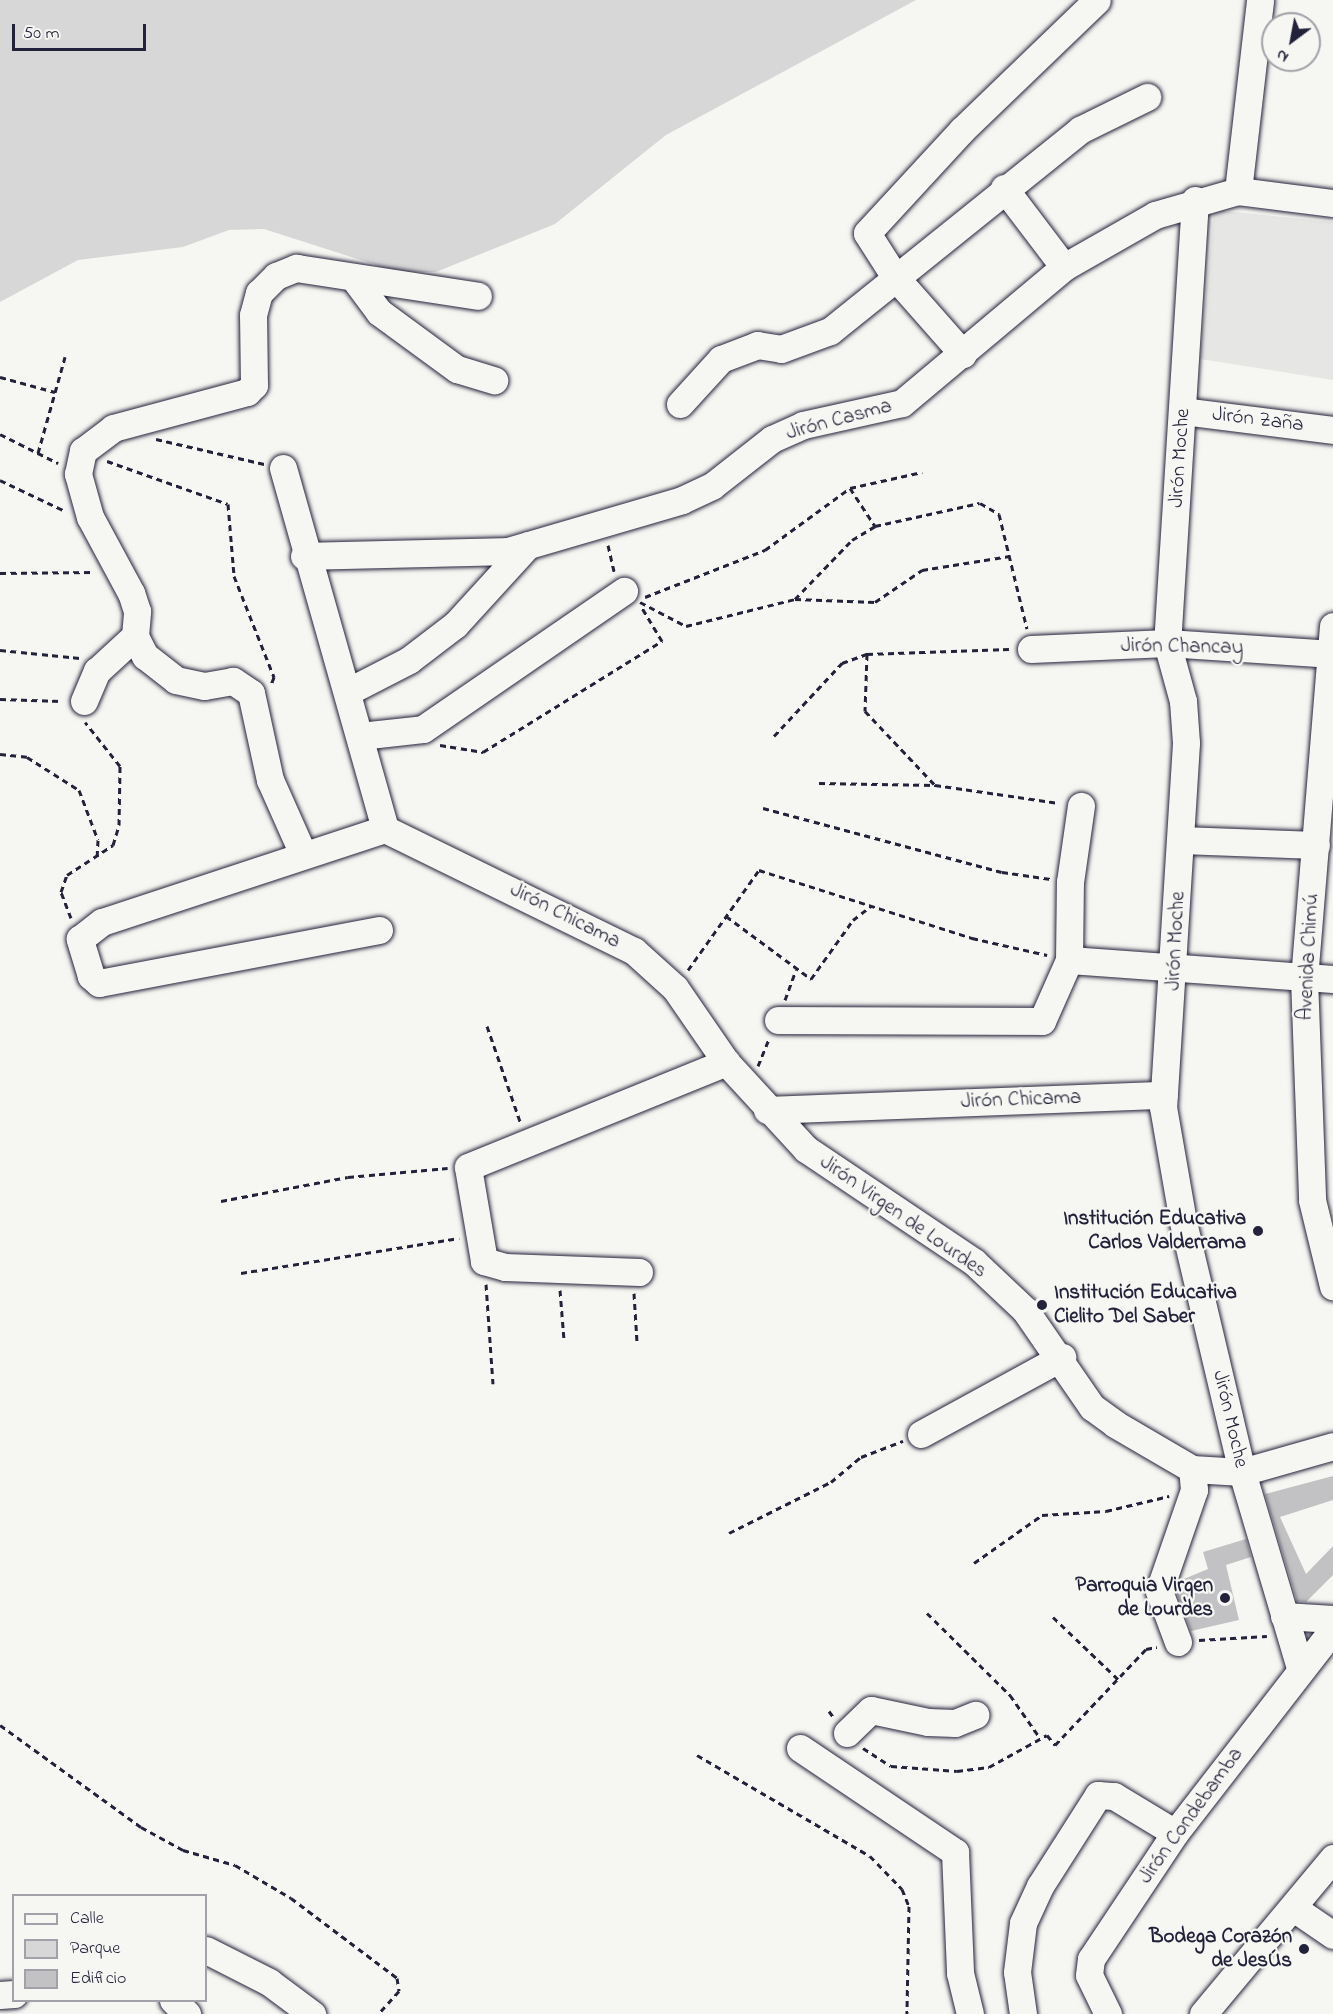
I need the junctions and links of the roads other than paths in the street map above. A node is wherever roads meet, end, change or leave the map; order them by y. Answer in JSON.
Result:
{"nodes":[{"id":1,"x":1097,"y":0,"type":"edge"},
{"id":2,"x":1260,"y":0,"type":"edge"},
{"id":3,"x":1147,"y":97,"type":"dead end"},
{"id":4,"x":1004,"y":188,"type":"junction"},
{"id":5,"x":1238,"y":191,"type":"junction"},
{"id":6,"x":1195,"y":200,"type":"junction"},
{"id":7,"x":1333,"y":203,"type":"edge"},
{"id":8,"x":1064,"y":267,"type":"junction"},
{"id":9,"x":354,"y":277,"type":"junction"},
{"id":10,"x":895,"y":277,"type":"junction"},
{"id":11,"x":478,"y":296,"type":"dead end"},
{"id":12,"x":963,"y":354,"type":"junction"},
{"id":13,"x":494,"y":380,"type":"dead end"},
{"id":14,"x":680,"y":405,"type":"dead end"},
{"id":15,"x":1183,"y":411,"type":"junction"},
{"id":16,"x":1333,"y":430,"type":"edge"},
{"id":17,"x":283,"y":468,"type":"road end"},
{"id":18,"x":528,"y":546,"type":"junction"},
{"id":19,"x":304,"y":556,"type":"junction"},
{"id":20,"x":631,"y":596,"type":"road end"},
{"id":21,"x":1333,"y":626,"type":"edge"},
{"id":22,"x":135,"y":636,"type":"junction"},
{"id":23,"x":1167,"y":643,"type":"junction"},
{"id":24,"x":1031,"y":649,"type":"road end"},
{"id":25,"x":1332,"y":654,"type":"edge"},
{"id":26,"x":347,"y":692,"type":"junction"},
{"id":27,"x":72,"y":707,"type":"road end"},
{"id":28,"x":360,"y":736,"type":"junction"},
{"id":29,"x":1081,"y":806,"type":"road end"},
{"id":30,"x":385,"y":829,"type":"junction"},
{"id":31,"x":1181,"y":840,"type":"junction"},
{"id":32,"x":1316,"y":845,"type":"junction"},
{"id":33,"x":303,"y":854,"type":"junction"},
{"id":34,"x":379,"y":930,"type":"dead end"},
{"id":35,"x":1069,"y":960,"type":"junction"},
{"id":36,"x":1175,"y":970,"type":"junction"},
{"id":37,"x":1304,"y":978,"type":"junction"},
{"id":38,"x":1333,"y":979,"type":"edge"},
{"id":39,"x":778,"y":1020,"type":"dead end"},
{"id":40,"x":726,"y":1062,"type":"junction"},
{"id":41,"x":1164,"y":1095,"type":"junction"},
{"id":42,"x":767,"y":1110,"type":"junction"},
{"id":43,"x":636,"y":1272,"type":"road end"},
{"id":44,"x":1333,"y":1286,"type":"edge"},
{"id":45,"x":1062,"y":1357,"type":"junction"},
{"id":46,"x":921,"y":1434,"type":"road end"},
{"id":47,"x":1333,"y":1446,"type":"edge"},
{"id":48,"x":1242,"y":1472,"type":"junction"},
{"id":49,"x":1193,"y":1480,"type":"junction"},
{"id":50,"x":1333,"y":1619,"type":"edge"},
{"id":51,"x":1287,"y":1625,"type":"junction"},
{"id":52,"x":1333,"y":1629,"type":"edge"},
{"id":53,"x":1178,"y":1642,"type":"road end"},
{"id":54,"x":1300,"y":1668,"type":"junction"},
{"id":55,"x":975,"y":1715,"type":"dead end"},
{"id":56,"x":847,"y":1733,"type":"road end"},
{"id":57,"x":800,"y":1748,"type":"dead end"},
{"id":58,"x":1175,"y":1833,"type":"junction"},
{"id":59,"x":1333,"y":1858,"type":"edge"},
{"id":60,"x":1295,"y":1909,"type":"junction"},
{"id":61,"x":1333,"y":1935,"type":"edge"},
{"id":62,"x":207,"y":1951,"type":"edge"},
{"id":63,"x":174,"y":2002,"type":"edge"},
{"id":64,"x":187,"y":2014,"type":"edge"},
{"id":65,"x":312,"y":2014,"type":"edge"},
{"id":66,"x":970,"y":2014,"type":"edge"},
{"id":67,"x":1023,"y":2014,"type":"edge"},
{"id":68,"x":1108,"y":2014,"type":"edge"},
{"id":69,"x":1203,"y":2014,"type":"edge"}],
"edges":[{"from":1,"to":10,"type":"street"},
{"from":2,"to":5,"type":"street"},
{"from":3,"to":4,"type":"street"},
{"from":4,"to":8,"type":"street"},
{"from":4,"to":10,"type":"street"},
{"from":5,"to":6,"type":"street","name":"Jirón Casma"},
{"from":5,"to":7,"type":"street","name":"Jirón Casma"},
{"from":6,"to":8,"type":"street","name":"Jirón Casma"},
{"from":6,"to":15,"type":"street","name":"Jirón Moche"},
{"from":8,"to":12,"type":"street","name":"Jirón Casma"},
{"from":9,"to":11,"type":"street"},
{"from":9,"to":13,"type":"street"},
{"from":9,"to":22,"type":"street"},
{"from":10,"to":12,"type":"street"},
{"from":10,"to":14,"type":"street"},
{"from":12,"to":18,"type":"street","name":"Jirón Casma"},
{"from":15,"to":16,"type":"street","name":"Jirón Zaña"},
{"from":15,"to":23,"type":"street","name":"Jirón Moche"},
{"from":17,"to":19,"type":"street"},
{"from":18,"to":19,"type":"street","name":"Jirón Casma"},
{"from":18,"to":26,"type":"street"},
{"from":19,"to":26,"type":"street"},
{"from":20,"to":28,"type":"street"},
{"from":21,"to":25,"type":"street","name":"Avenida Chimú"},
{"from":22,"to":27,"type":"street"},
{"from":22,"to":33,"type":"street"},
{"from":23,"to":24,"type":"street","name":"Jirón Chancay"},
{"from":23,"to":25,"type":"street","name":"Jirón Chancay"},
{"from":23,"to":31,"type":"street","name":"Jirón Moche"},
{"from":25,"to":32,"type":"street","name":"Avenida Chimú"},
{"from":26,"to":28,"type":"street"},
{"from":28,"to":30,"type":"street"},
{"from":29,"to":35,"type":"street"},
{"from":30,"to":33,"type":"street"},
{"from":30,"to":40,"type":"street","name":"Jirón Chicama"},
{"from":31,"to":32,"type":"street"},
{"from":31,"to":36,"type":"street","name":"Jirón Moche"},
{"from":32,"to":37,"type":"street","name":"Avenida Chimú"},
{"from":33,"to":34,"type":"street"},
{"from":35,"to":36,"type":"street"},
{"from":35,"to":39,"type":"street"},
{"from":36,"to":37,"type":"street"},
{"from":36,"to":41,"type":"street","name":"Jirón Moche"},
{"from":37,"to":38,"type":"street"},
{"from":37,"to":44,"type":"street","name":"Avenida Chimú"},
{"from":40,"to":42,"type":"street","name":"Jirón Chicama"},
{"from":40,"to":43,"type":"street"},
{"from":41,"to":42,"type":"street","name":"Jirón Chicama"},
{"from":41,"to":48,"type":"street","name":"Jirón Moche"},
{"from":42,"to":45,"type":"street","name":"Jirón Virgen de Lourdes"},
{"from":45,"to":46,"type":"street"},
{"from":45,"to":49,"type":"street","name":"Jirón Virgen de Lourdes"},
{"from":47,"to":48,"type":"street","name":"Jirón Virgen de Lourdes"},
{"from":48,"to":49,"type":"street","name":"Jirón Virgen de Lourdes"},
{"from":48,"to":51,"type":"street","name":"Jirón Moche"},
{"from":49,"to":53,"type":"street"},
{"from":50,"to":51,"type":"street"},
{"from":51,"to":54,"type":"street","name":"Jirón Moche"},
{"from":52,"to":54,"type":"street","name":"Jirón Condebamba"},
{"from":54,"to":58,"type":"street","name":"Jirón Condebamba"},
{"from":55,"to":56,"type":"street"},
{"from":57,"to":66,"type":"street"},
{"from":58,"to":67,"type":"street"},
{"from":58,"to":68,"type":"street","name":"Jirón Condebamba"},
{"from":59,"to":60,"type":"street"},
{"from":60,"to":61,"type":"street"},
{"from":60,"to":69,"type":"street"},
{"from":62,"to":65,"type":"street"},
{"from":63,"to":64,"type":"street"}]}
